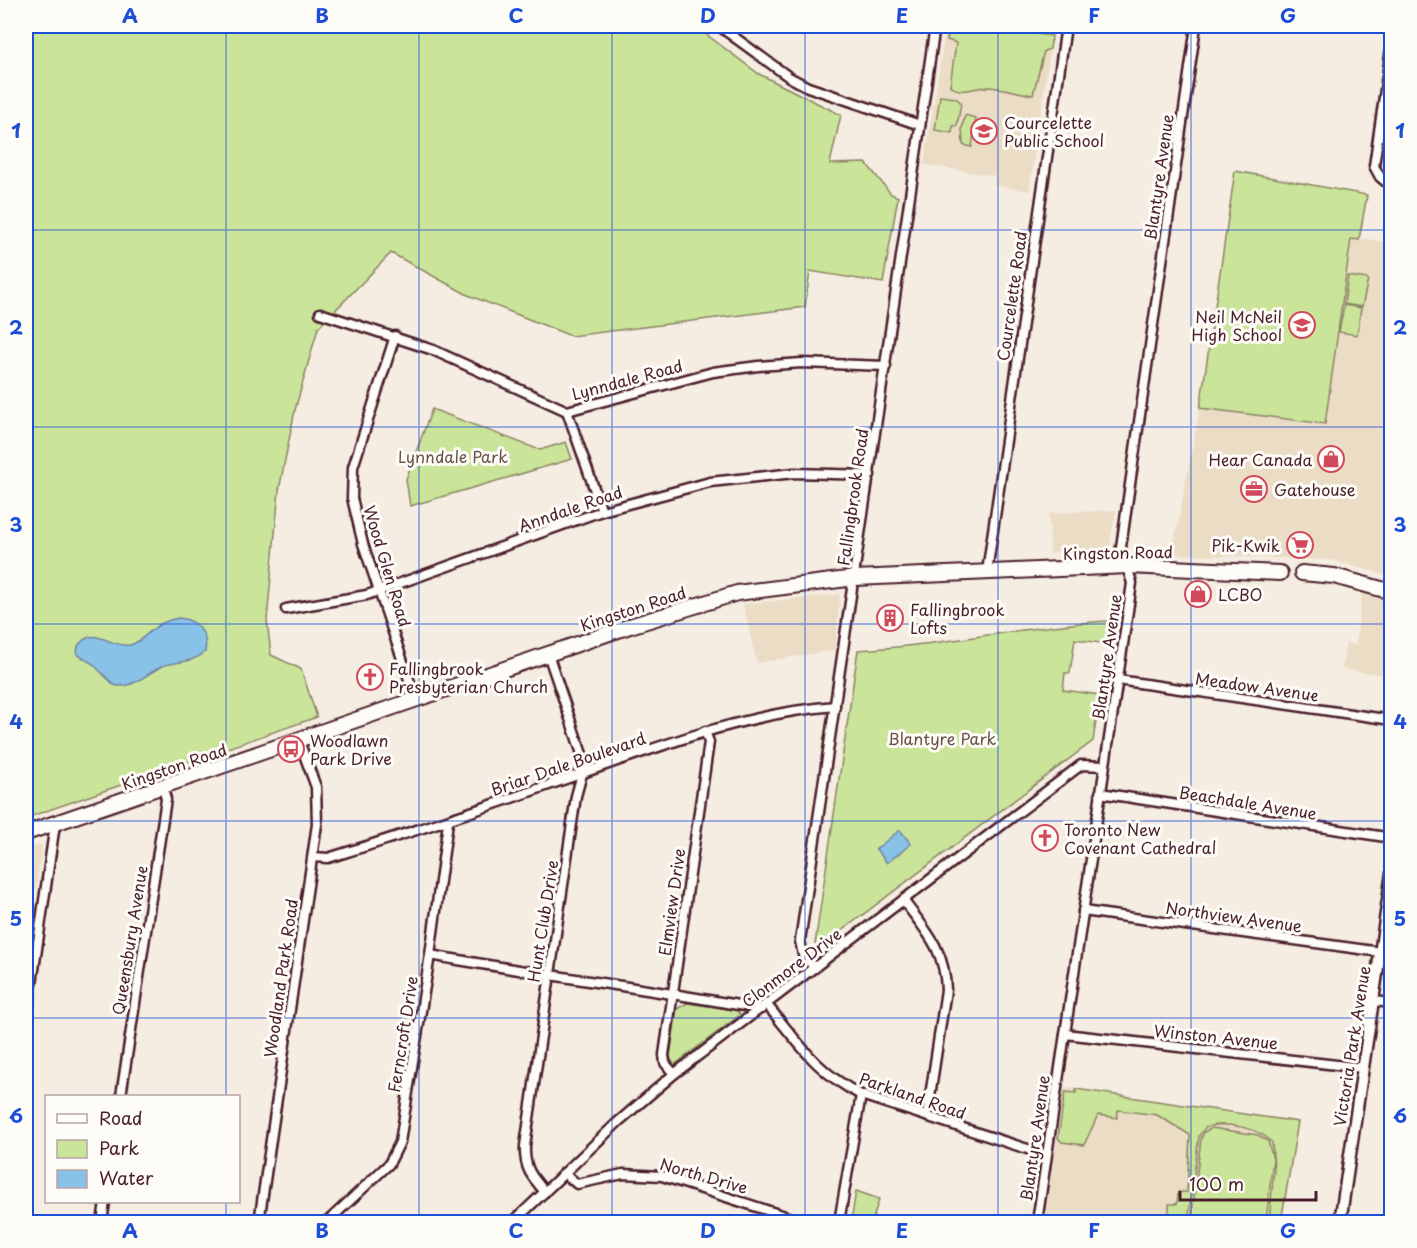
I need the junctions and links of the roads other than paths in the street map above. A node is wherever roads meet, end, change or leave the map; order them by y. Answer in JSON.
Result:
{"nodes":[{"id":1,"x":719,"y":26,"type":"edge"},
{"id":2,"x":935,"y":26,"type":"edge"},
{"id":3,"x":1066,"y":26,"type":"edge"},
{"id":4,"x":1196,"y":26,"type":"edge"},
{"id":5,"x":1392,"y":41,"type":"edge"},
{"id":6,"x":920,"y":125,"type":"junction"},
{"id":7,"x":1392,"y":187,"type":"edge"},
{"id":8,"x":320,"y":313,"type":"dead end"},
{"id":9,"x":395,"y":336,"type":"junction"},
{"id":10,"x":886,"y":366,"type":"junction"},
{"id":11,"x":567,"y":411,"type":"junction"},
{"id":12,"x":870,"y":475,"type":"junction"},
{"id":13,"x":602,"y":511,"type":"junction"},
{"id":14,"x":1128,"y":566,"type":"junction"},
{"id":15,"x":987,"y":572,"type":"junction"},
{"id":16,"x":1280,"y":573,"type":"dead end"},
{"id":17,"x":1302,"y":573,"type":"dead end"},
{"id":18,"x":855,"y":578,"type":"junction"},
{"id":19,"x":379,"y":591,"type":"junction"},
{"id":20,"x":1392,"y":592,"type":"edge"},
{"id":21,"x":286,"y":609,"type":"dead end"},
{"id":22,"x":548,"y":654,"type":"junction"},
{"id":23,"x":1118,"y":680,"type":"junction"},
{"id":24,"x":416,"y":700,"type":"junction"},
{"id":25,"x":835,"y":706,"type":"junction"},
{"id":26,"x":1392,"y":720,"type":"edge"},
{"id":27,"x":705,"y":731,"type":"junction"},
{"id":28,"x":299,"y":741,"type":"junction"},
{"id":29,"x":1104,"y":766,"type":"junction"},
{"id":30,"x":582,"y":774,"type":"junction"},
{"id":31,"x":163,"y":788,"type":"junction"},
{"id":32,"x":1100,"y":793,"type":"junction"},
{"id":33,"x":448,"y":822,"type":"junction"},
{"id":34,"x":55,"y":824,"type":"junction"},
{"id":35,"x":26,"y":833,"type":"edge"},
{"id":36,"x":1392,"y":838,"type":"edge"},
{"id":37,"x":313,"y":857,"type":"junction"},
{"id":38,"x":1392,"y":873,"type":"edge"},
{"id":39,"x":903,"y":900,"type":"junction"},
{"id":40,"x":1083,"y":911,"type":"junction"},
{"id":41,"x":1381,"y":952,"type":"junction"},
{"id":42,"x":430,"y":955,"type":"junction"},
{"id":43,"x":815,"y":968,"type":"junction"},
{"id":44,"x":549,"y":976,"type":"junction"},
{"id":45,"x":674,"y":993,"type":"junction"},
{"id":46,"x":1374,"y":1001,"type":"junction"},
{"id":47,"x":1392,"y":1003,"type":"edge"},
{"id":48,"x":764,"y":1007,"type":"junction"},
{"id":49,"x":26,"y":1025,"type":"edge"},
{"id":50,"x":1065,"y":1034,"type":"junction"},
{"id":51,"x":1363,"y":1068,"type":"junction"},
{"id":52,"x":674,"y":1074,"type":"junction"},
{"id":53,"x":121,"y":1095,"type":"edge"},
{"id":54,"x":861,"y":1095,"type":"junction"},
{"id":55,"x":927,"y":1116,"type":"junction"},
{"id":56,"x":1046,"y":1155,"type":"junction"},
{"id":57,"x":564,"y":1173,"type":"junction"},
{"id":58,"x":545,"y":1192,"type":"junction"},
{"id":59,"x":105,"y":1203,"type":"edge"},
{"id":60,"x":102,"y":1222,"type":"edge"},
{"id":61,"x":259,"y":1222,"type":"edge"},
{"id":62,"x":327,"y":1222,"type":"edge"},
{"id":63,"x":513,"y":1222,"type":"edge"},
{"id":64,"x":803,"y":1222,"type":"edge"},
{"id":65,"x":839,"y":1222,"type":"edge"},
{"id":66,"x":1037,"y":1222,"type":"edge"},
{"id":67,"x":1340,"y":1222,"type":"edge"}],
"edges":[{"from":1,"to":6,"type":"street"},
{"from":2,"to":6,"type":"street","name":"Fallingbrook Road"},
{"from":3,"to":15,"type":"street","name":"Courcelette Road"},
{"from":4,"to":14,"type":"street","name":"Blantyre Avenue"},
{"from":5,"to":7,"type":"street"},
{"from":6,"to":10,"type":"street","name":"Fallingbrook Road"},
{"from":8,"to":9,"type":"street","name":"Lynndale Road"},
{"from":9,"to":11,"type":"street","name":"Lynndale Road"},
{"from":9,"to":19,"type":"street","name":"Wood Glen Road"},
{"from":10,"to":11,"type":"street","name":"Lynndale Road"},
{"from":10,"to":12,"type":"street","name":"Fallingbrook Road"},
{"from":11,"to":13,"type":"street"},
{"from":12,"to":13,"type":"street","name":"Anndale Road"},
{"from":12,"to":18,"type":"street","name":"Fallingbrook Road"},
{"from":13,"to":19,"type":"street","name":"Anndale Road"},
{"from":14,"to":15,"type":"main road","name":"Kingston Road"},
{"from":14,"to":16,"type":"main road","name":"Kingston Road"},
{"from":14,"to":23,"type":"street","name":"Blantyre Avenue"},
{"from":15,"to":18,"type":"main road","name":"Kingston Road"},
{"from":17,"to":20,"type":"main road"},
{"from":18,"to":22,"type":"main road","name":"Kingston Road"},
{"from":18,"to":25,"type":"street","name":"Fallingbrook Road"},
{"from":19,"to":21,"type":"street","name":"Anndale Road"},
{"from":19,"to":24,"type":"street","name":"Wood Glen Road"},
{"from":22,"to":24,"type":"main road","name":"Kingston Road"},
{"from":22,"to":30,"type":"street","name":"Hunt Club Drive"},
{"from":23,"to":26,"type":"street","name":"Meadow Avenue"},
{"from":23,"to":29,"type":"street","name":"Blantyre Avenue"},
{"from":24,"to":28,"type":"main road","name":"Kingston Road"},
{"from":25,"to":27,"type":"street","name":"Briar Dale Boulevard"},
{"from":25,"to":43,"type":"street","name":"Fallingbrook Road"},
{"from":27,"to":30,"type":"street","name":"Briar Dale Boulevard"},
{"from":27,"to":45,"type":"street","name":"Elmview Drive"},
{"from":28,"to":31,"type":"main road","name":"Kingston Road"},
{"from":28,"to":37,"type":"street","name":"Woodland Park Road"},
{"from":29,"to":32,"type":"street","name":"Blantyre Avenue"},
{"from":29,"to":39,"type":"street","name":"Clonmore Drive"},
{"from":30,"to":33,"type":"street","name":"Briar Dale Boulevard"},
{"from":30,"to":44,"type":"street","name":"Hunt Club Drive"},
{"from":31,"to":34,"type":"main road","name":"Kingston Road"},
{"from":31,"to":53,"type":"street","name":"Queensbury Avenue"},
{"from":32,"to":36,"type":"street","name":"Beachdale Avenue"},
{"from":32,"to":40,"type":"street","name":"Blantyre Avenue"},
{"from":33,"to":37,"type":"street","name":"Briar Dale Boulevard"},
{"from":33,"to":42,"type":"street","name":"Ferncroft Drive"},
{"from":34,"to":35,"type":"main road","name":"Kingston Road"},
{"from":34,"to":49,"type":"street"},
{"from":37,"to":61,"type":"street","name":"Woodland Park Road"},
{"from":38,"to":41,"type":"street","name":"Victoria Park Avenue"},
{"from":39,"to":43,"type":"street","name":"Clonmore Drive"},
{"from":39,"to":55,"type":"street"},
{"from":40,"to":41,"type":"street","name":"Northview Avenue"},
{"from":40,"to":50,"type":"street","name":"Blantyre Avenue"},
{"from":41,"to":46,"type":"street","name":"Victoria Park Avenue"},
{"from":42,"to":44,"type":"street"},
{"from":42,"to":62,"type":"street","name":"Ferncroft Drive"},
{"from":43,"to":48,"type":"street","name":"Clonmore Drive"},
{"from":44,"to":45,"type":"street"},
{"from":44,"to":58,"type":"street","name":"Hunt Club Drive"},
{"from":45,"to":48,"type":"street"},
{"from":45,"to":52,"type":"street","name":"Elmview Drive"},
{"from":46,"to":47,"type":"street"},
{"from":46,"to":51,"type":"street","name":"Victoria Park Avenue"},
{"from":48,"to":52,"type":"street","name":"Clonmore Drive"},
{"from":48,"to":54,"type":"street","name":"Parkland Road"},
{"from":50,"to":51,"type":"street","name":"Winston Avenue"},
{"from":50,"to":56,"type":"street","name":"Blantyre Avenue"},
{"from":51,"to":67,"type":"street","name":"Victoria Park Avenue"},
{"from":52,"to":57,"type":"street","name":"Clonmore Drive"},
{"from":54,"to":55,"type":"street","name":"Parkland Road"},
{"from":54,"to":65,"type":"street"},
{"from":55,"to":56,"type":"street","name":"Parkland Road"},
{"from":56,"to":66,"type":"street","name":"Blantyre Avenue"},
{"from":57,"to":58,"type":"street","name":"Clonmore Drive"},
{"from":57,"to":64,"type":"street","name":"North Drive"},
{"from":58,"to":63,"type":"street","name":"Clonmore Drive"},
{"from":59,"to":60,"type":"street"}]}
